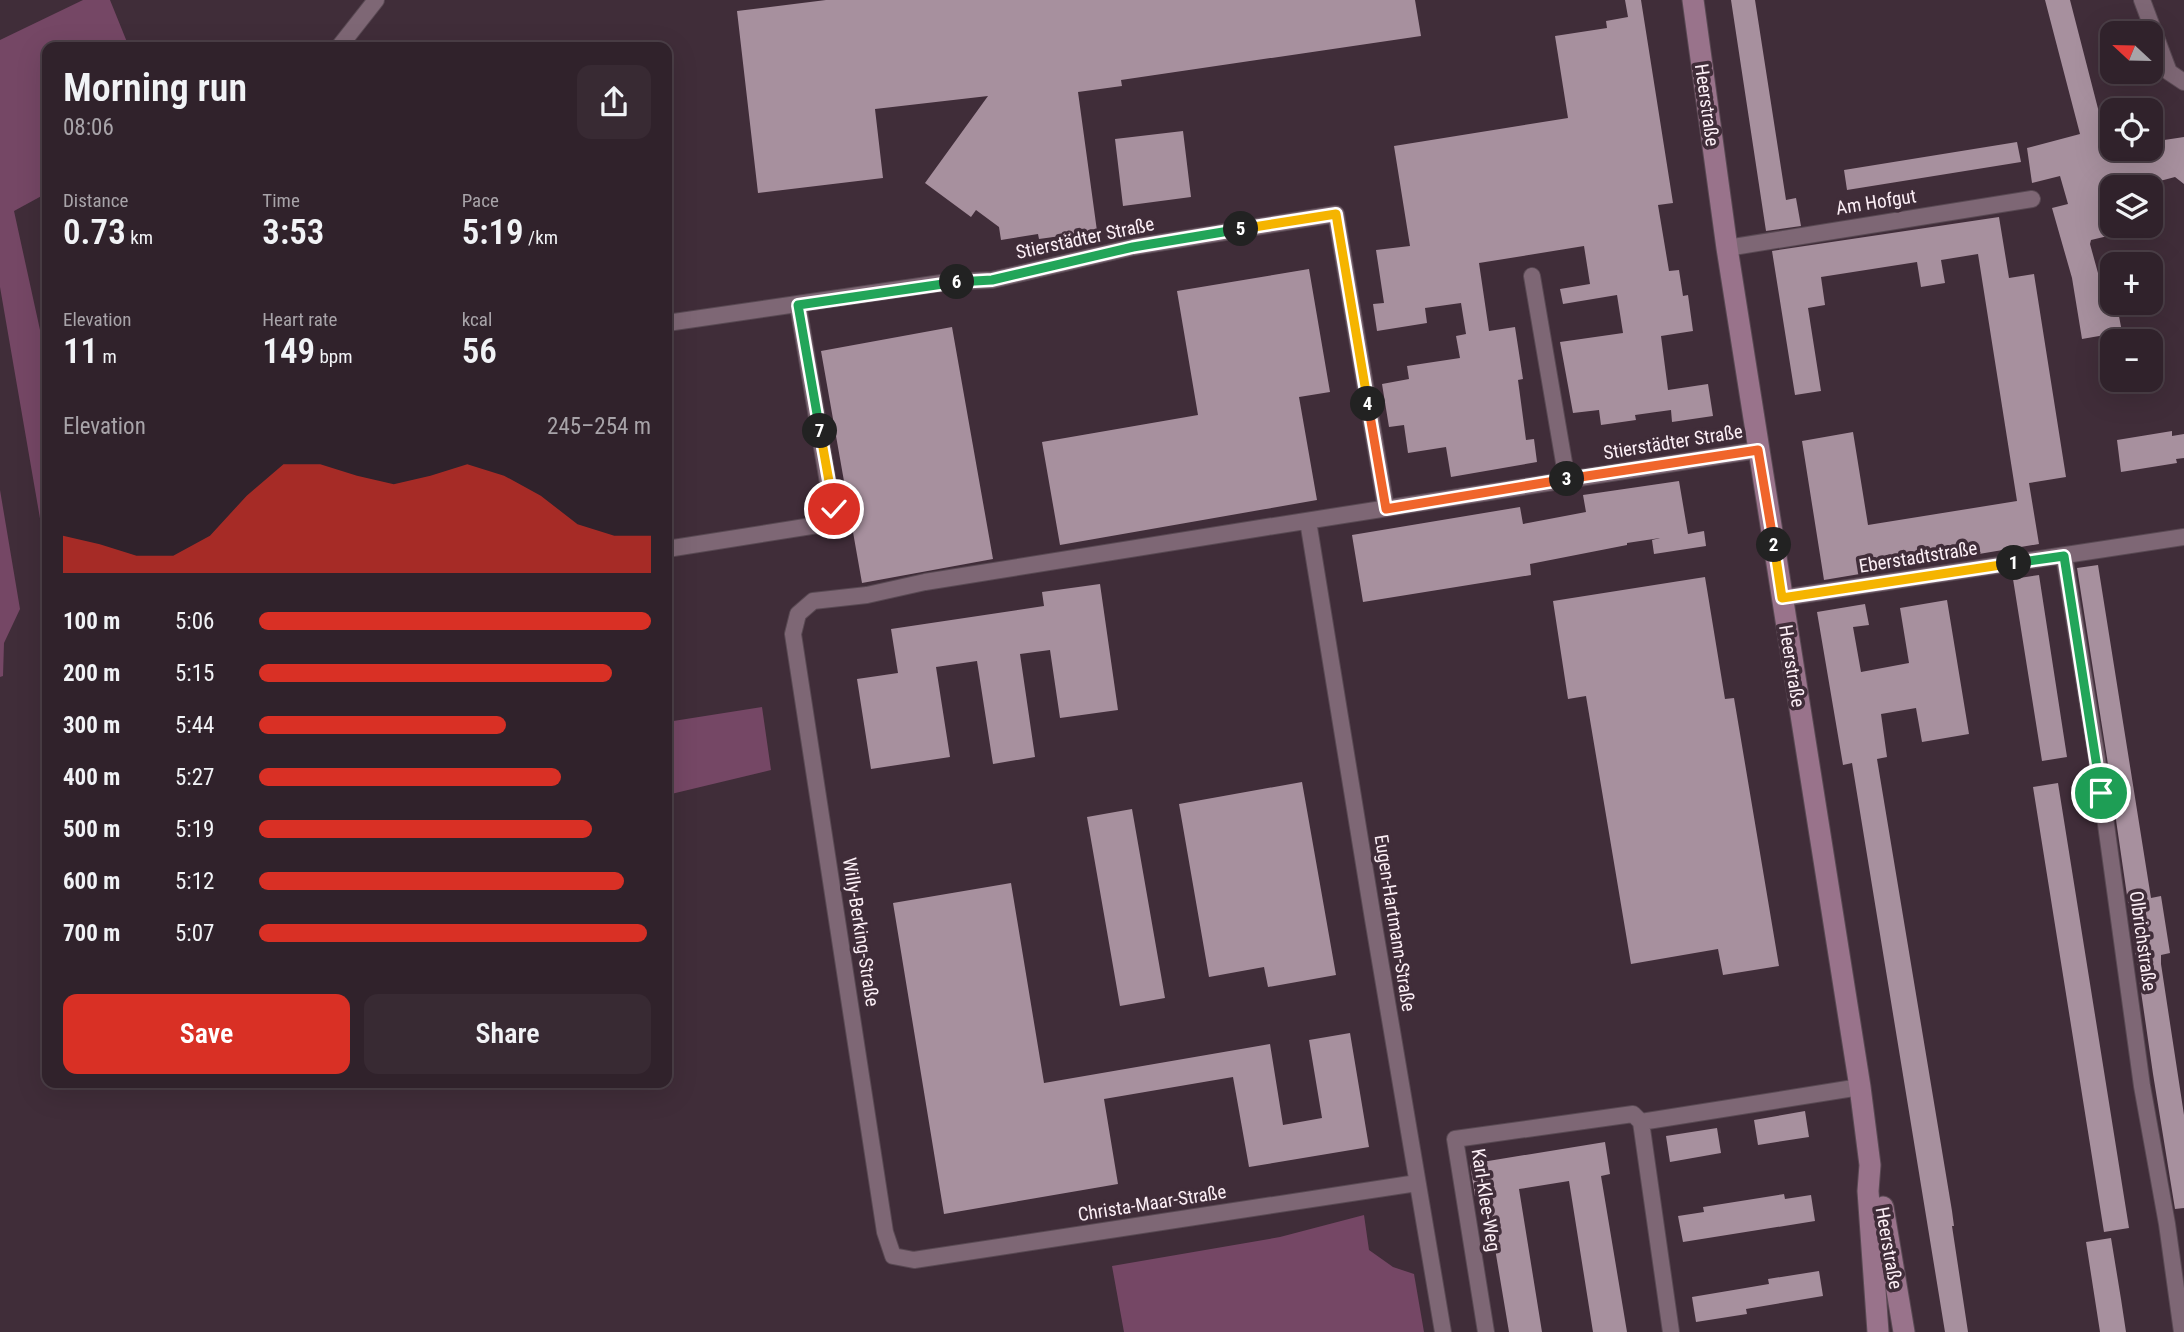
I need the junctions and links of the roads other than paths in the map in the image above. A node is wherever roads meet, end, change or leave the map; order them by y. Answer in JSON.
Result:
{"nodes":[{"id":1,"x":376,"y":0,"type":"edge"},
{"id":2,"x":1693,"y":0,"type":"edge"},
{"id":3,"x":2142,"y":0,"type":"edge"},
{"id":4,"x":343,"y":42,"type":"edge"},
{"id":5,"x":2184,"y":82,"type":"edge"},
{"id":6,"x":2032,"y":199,"type":"dead end"},
{"id":7,"x":1727,"y":248,"type":"junction"},
{"id":8,"x":1532,"y":276,"type":"dead end"},
{"id":9,"x":798,"y":305,"type":"junction"},
{"id":10,"x":672,"y":322,"type":"edge"},
{"id":11,"x":1758,"y":450,"type":"junction"},
{"id":12,"x":1567,"y":480,"type":"junction"},
{"id":13,"x":1386,"y":509,"type":"junction"},
{"id":14,"x":1308,"y":521,"type":"junction"},
{"id":15,"x":2184,"y":537,"type":"edge"},
{"id":16,"x":672,"y":548,"type":"edge"},
{"id":17,"x":2064,"y":556,"type":"junction"},
{"id":18,"x":1782,"y":598,"type":"junction"},
{"id":19,"x":798,"y":614,"type":"joint"},
{"id":20,"x":1860,"y":1087,"type":"junction"},
{"id":21,"x":1641,"y":1122,"type":"junction"},
{"id":22,"x":1870,"y":1165,"type":"junction"},
{"id":23,"x":1417,"y":1183,"type":"junction"},
{"id":24,"x":893,"y":1256,"type":"joint"},
{"id":25,"x":1443,"y":1332,"type":"edge"},
{"id":26,"x":1486,"y":1332,"type":"edge"},
{"id":27,"x":1671,"y":1332,"type":"edge"},
{"id":28,"x":1878,"y":1332,"type":"edge"},
{"id":29,"x":1904,"y":1332,"type":"edge"},
{"id":30,"x":2182,"y":1332,"type":"edge"}],
"edges":[{"from":1,"to":4,"type":"street"},
{"from":2,"to":7,"type":"main road","name":"Heerstraße"},
{"from":3,"to":5,"type":"street"},
{"from":6,"to":7,"type":"street","name":"Am Hofgut"},
{"from":7,"to":11,"type":"main road","name":"Heerstraße"},
{"from":8,"to":12,"type":"street"},
{"from":9,"to":10,"type":"street","name":"Stierstädter Straße"},
{"from":9,"to":13,"type":"street","name":"Stierstädter Straße"},
{"from":9,"to":16,"type":"street"},
{"from":11,"to":12,"type":"street","name":"Stierstädter Straße"},
{"from":11,"to":18,"type":"main road","name":"Heerstraße"},
{"from":12,"to":13,"type":"street","name":"Stierstädter Straße"},
{"from":13,"to":14,"type":"street","name":"Stierstädter Straße"},
{"from":14,"to":19,"type":"street","name":"Stierstädter Straße"},
{"from":14,"to":23,"type":"street","name":"Eugen-Hartmann-Straße"},
{"from":15,"to":17,"type":"street","name":"Eberstadtstraße"},
{"from":17,"to":18,"type":"street","name":"Eberstadtstraße"},
{"from":17,"to":30,"type":"street","name":"Olbrichstraße"},
{"from":18,"to":20,"type":"main road","name":"Heerstraße"},
{"from":19,"to":24,"type":"street","name":"Willy-Berking-Straße"},
{"from":20,"to":21,"type":"street","name":"Karl-Klee-Weg"},
{"from":20,"to":22,"type":"main road","name":"Heerstraße"},
{"from":21,"to":26,"type":"street","name":"Karl-Klee-Weg"},
{"from":21,"to":27,"type":"street"},
{"from":22,"to":28,"type":"main road","name":"Heerstraße"},
{"from":22,"to":29,"type":"main road","name":"Heerstraße"},
{"from":23,"to":24,"type":"street","name":"Christa-Maar-Straße"},
{"from":23,"to":25,"type":"street","name":"Eugen-Hartmann-Straße"}]}
